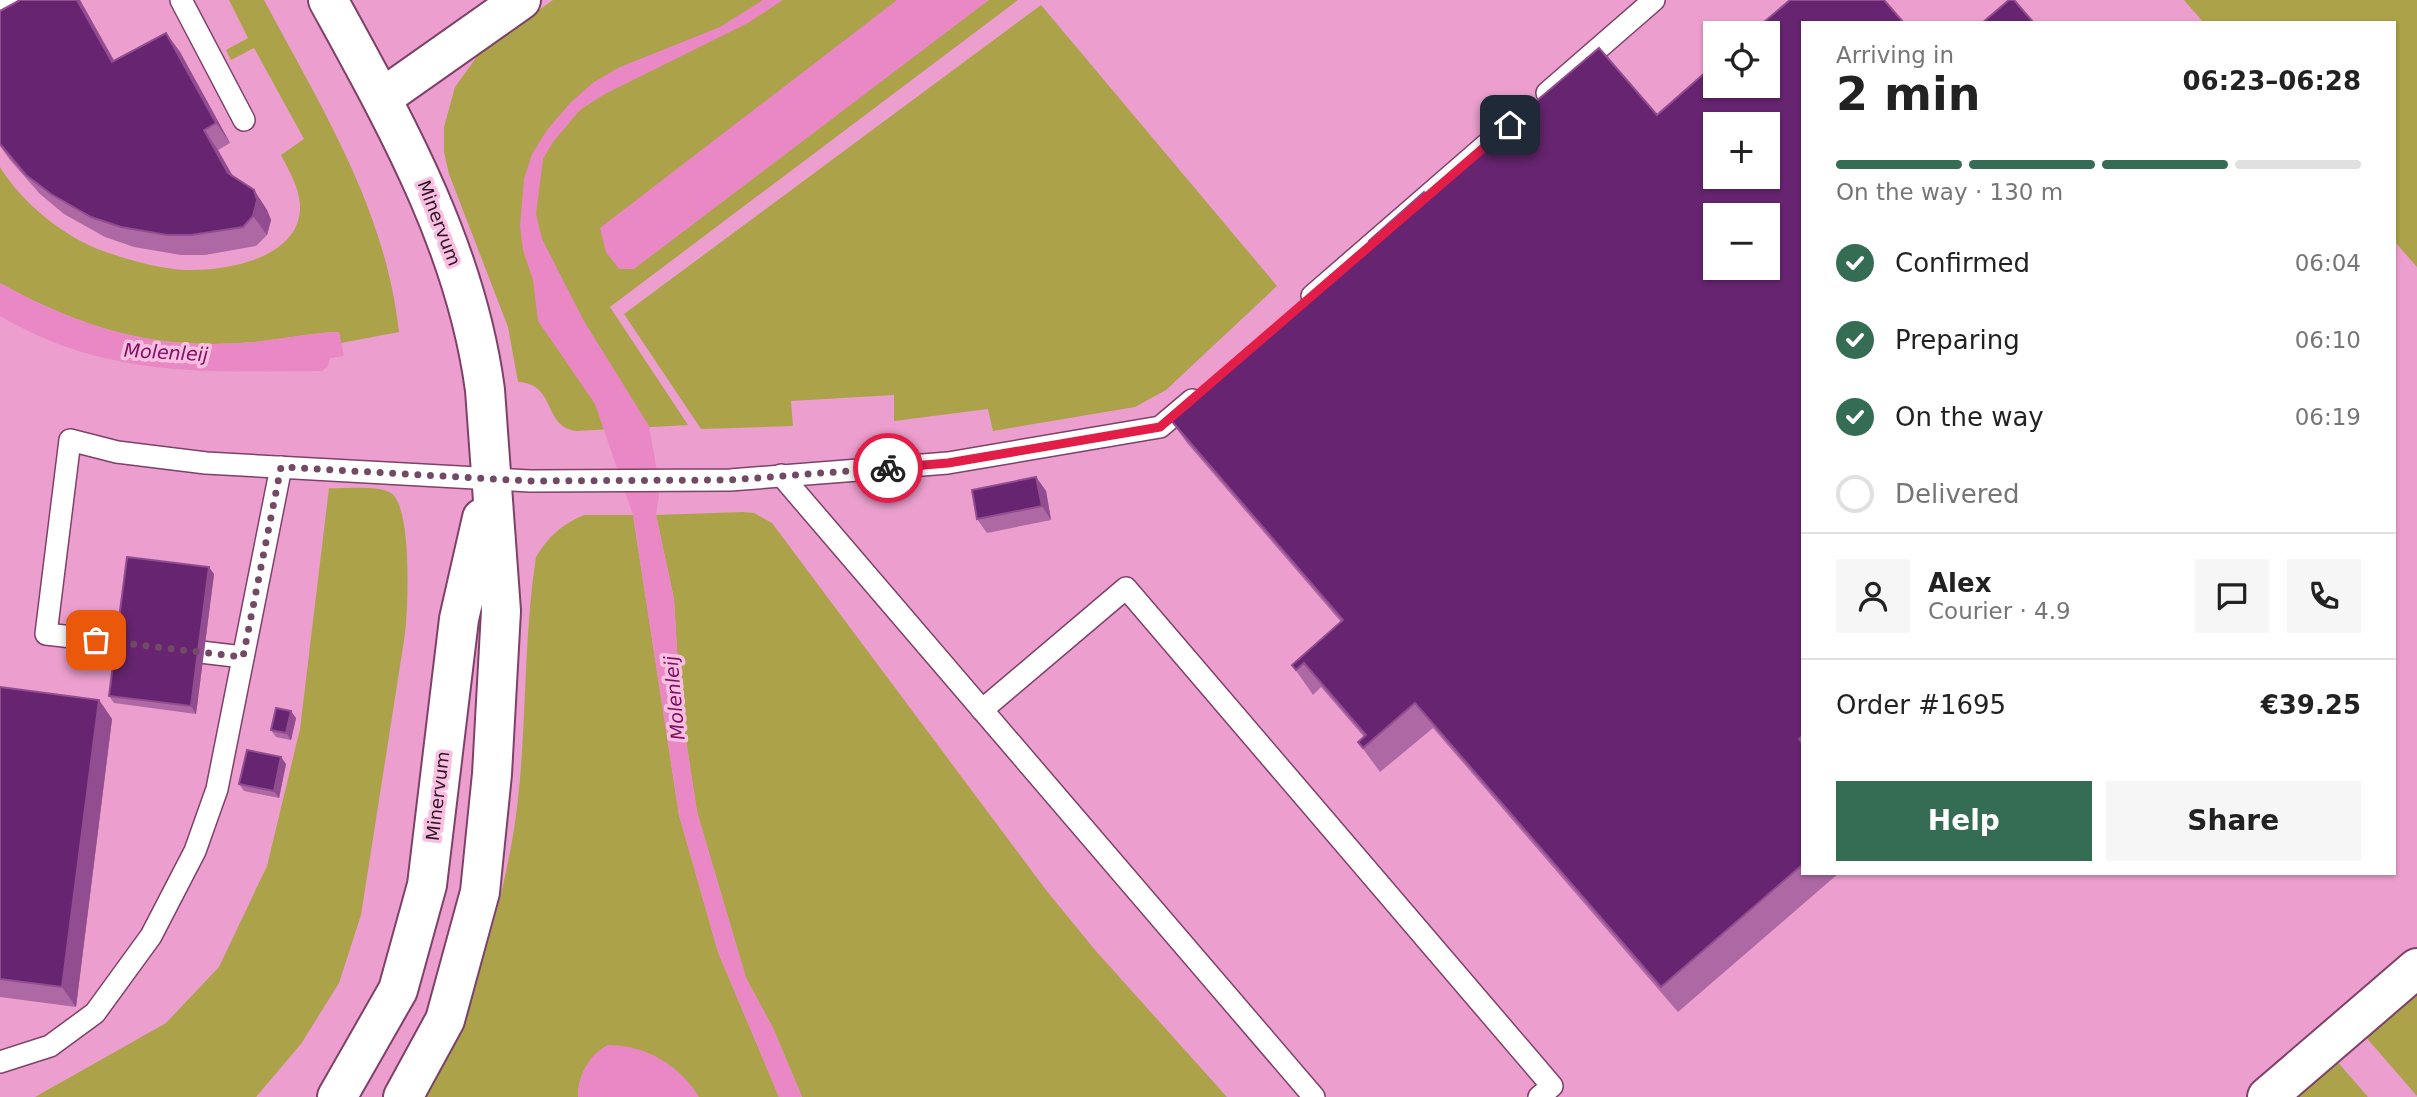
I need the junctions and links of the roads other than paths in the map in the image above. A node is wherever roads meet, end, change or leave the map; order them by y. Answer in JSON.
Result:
{"nodes":[{"id":1,"x":12,"y":0,"type":"edge"},
{"id":2,"x":181,"y":0,"type":"edge"},
{"id":3,"x":328,"y":0,"type":"edge"},
{"id":4,"x":521,"y":0,"type":"edge"},
{"id":5,"x":1654,"y":0,"type":"edge"},
{"id":6,"x":0,"y":6,"type":"edge"},
{"id":7,"x":382,"y":98,"type":"junction"},
{"id":8,"x":244,"y":120,"type":"dead end"},
{"id":9,"x":1297,"y":309,"type":"edge"},
{"id":10,"x":1213,"y":382,"type":"edge"},
{"id":11,"x":281,"y":467,"type":"junction"},
{"id":12,"x":781,"y":475,"type":"junction"},
{"id":13,"x":491,"y":478,"type":"junction"},
{"id":14,"x":243,"y":657,"type":"junction"},
{"id":15,"x":982,"y":710,"type":"junction"},
{"id":16,"x":2417,"y":968,"type":"edge"},
{"id":17,"x":0,"y":1062,"type":"edge"},
{"id":18,"x":337,"y":1097,"type":"edge"},
{"id":19,"x":403,"y":1097,"type":"edge"},
{"id":20,"x":1314,"y":1097,"type":"edge"},
{"id":21,"x":1539,"y":1097,"type":"edge"},
{"id":22,"x":2267,"y":1097,"type":"edge"}],
"edges":[{"from":1,"to":6,"type":"lane"},
{"from":2,"to":8,"type":"lane"},
{"from":3,"to":7,"type":"street","name":"Minervum"},
{"from":4,"to":7,"type":"street"},
{"from":5,"to":9,"type":"lane"},
{"from":7,"to":13,"type":"street","name":"Minervum"},
{"from":10,"to":12,"type":"lane"},
{"from":11,"to":13,"type":"lane"},
{"from":11,"to":14,"type":"lane"},
{"from":11,"to":14,"type":"lane"},
{"from":12,"to":13,"type":"lane"},
{"from":12,"to":15,"type":"lane"},
{"from":13,"to":18,"type":"street","name":"Minervum"},
{"from":13,"to":19,"type":"street","name":"Minervum"},
{"from":14,"to":17,"type":"lane"},
{"from":15,"to":20,"type":"lane"},
{"from":15,"to":21,"type":"lane"},
{"from":16,"to":22,"type":"street"}]}
